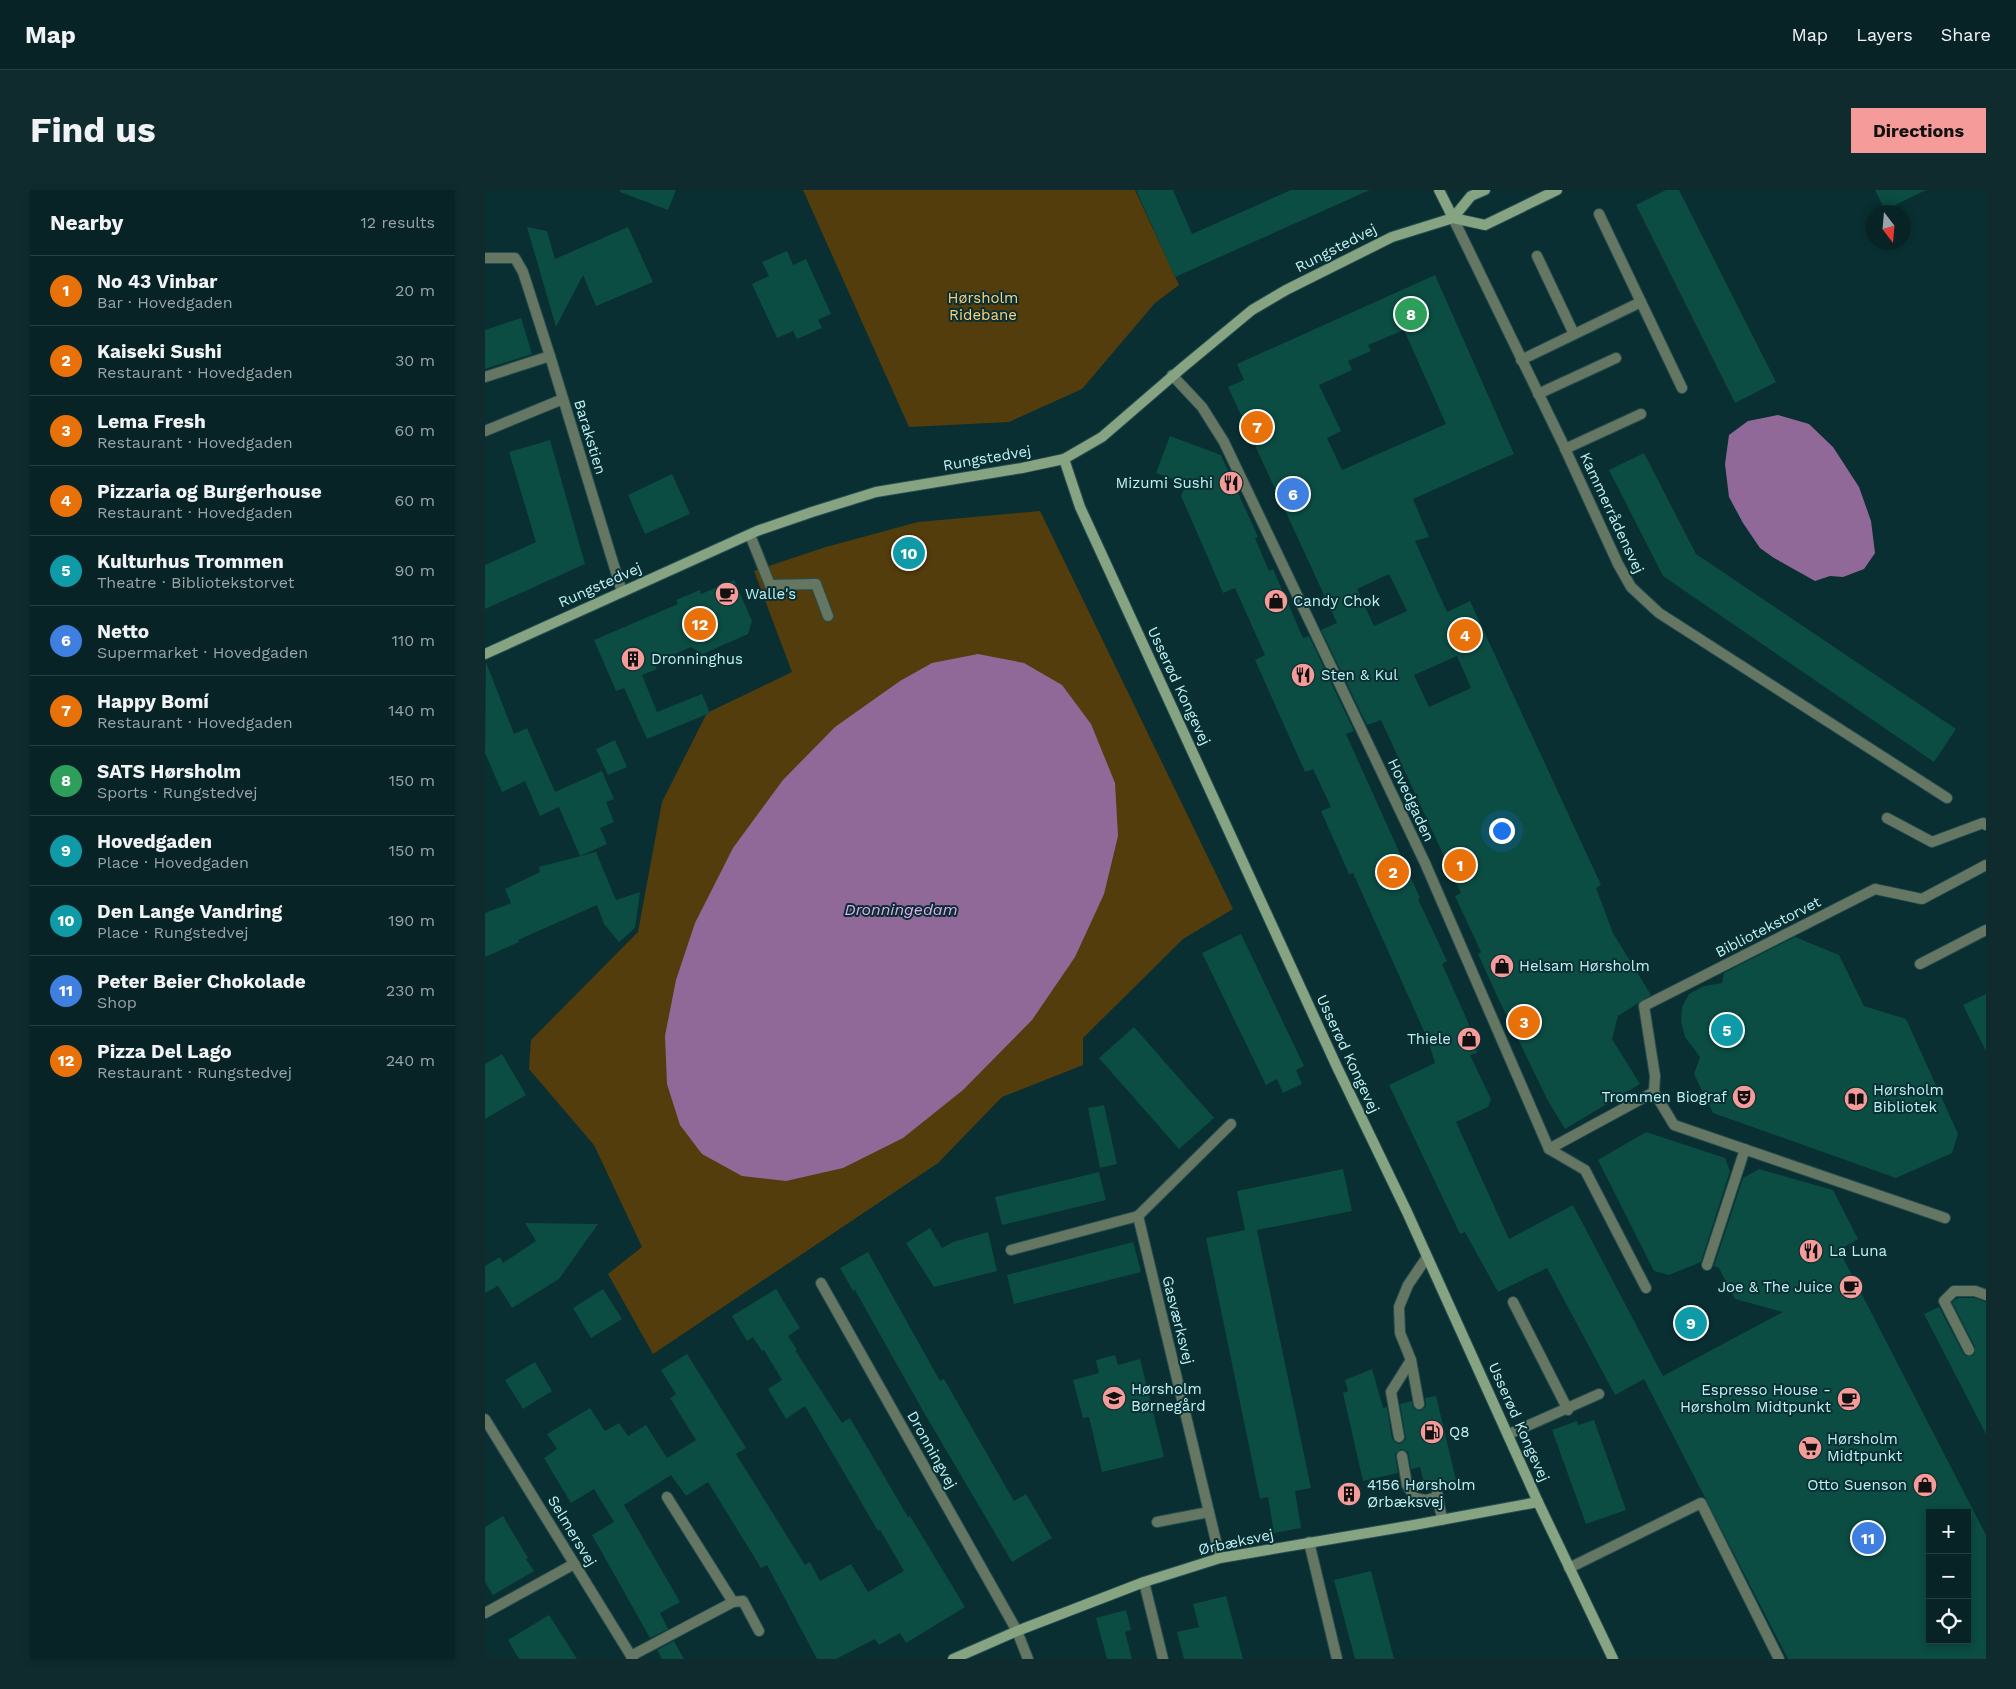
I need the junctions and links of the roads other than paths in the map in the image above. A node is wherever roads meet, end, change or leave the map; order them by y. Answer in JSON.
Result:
{"nodes":[{"id":1,"x":1439,"y":190,"type":"edge"},
{"id":2,"x":1485,"y":190,"type":"edge"},
{"id":3,"x":1557,"y":190,"type":"edge"},
{"id":4,"x":1599,"y":214,"type":"dead end"},
{"id":5,"x":1453,"y":218,"type":"junction"},
{"id":6,"x":1537,"y":256,"type":"dead end"},
{"id":7,"x":485,"y":258,"type":"edge"},
{"id":8,"x":1641,"y":302,"type":"junction"},
{"id":9,"x":1574,"y":334,"type":"junction"},
{"id":10,"x":550,"y":356,"type":"junction"},
{"id":11,"x":1616,"y":358,"type":"dead end"},
{"id":12,"x":1521,"y":360,"type":"junction"},
{"id":13,"x":1173,"y":376,"type":"junction"},
{"id":14,"x":485,"y":377,"type":"edge"},
{"id":15,"x":1682,"y":388,"type":"dead end"},
{"id":16,"x":1538,"y":394,"type":"junction"},
{"id":17,"x":563,"y":399,"type":"junction"},
{"id":18,"x":1641,"y":414,"type":"dead end"},
{"id":19,"x":485,"y":432,"type":"edge"},
{"id":20,"x":1565,"y":449,"type":"junction"},
{"id":21,"x":1064,"y":460,"type":"junction"},
{"id":22,"x":750,"y":535,"type":"junction"},
{"id":23,"x":622,"y":592,"type":"junction"},
{"id":24,"x":828,"y":616,"type":"dead end"},
{"id":25,"x":485,"y":654,"type":"edge"},
{"id":26,"x":1947,"y":798,"type":"dead end"},
{"id":27,"x":1887,"y":818,"type":"dead end"},
{"id":28,"x":1985,"y":823,"type":"edge"},
{"id":29,"x":1986,"y":865,"type":"edge"},
{"id":30,"x":1986,"y":930,"type":"edge"},
{"id":31,"x":1920,"y":964,"type":"dead end"},
{"id":32,"x":1654,"y":1092,"type":"junction"},
{"id":33,"x":1231,"y":1124,"type":"dead end"},
{"id":34,"x":1549,"y":1149,"type":"junction"},
{"id":35,"x":1745,"y":1149,"type":"junction"},
{"id":36,"x":1137,"y":1216,"type":"junction"},
{"id":37,"x":1945,"y":1218,"type":"dead end"},
{"id":38,"x":1011,"y":1250,"type":"dead end"},
{"id":39,"x":1427,"y":1257,"type":"junction"},
{"id":40,"x":1707,"y":1265,"type":"dead end"},
{"id":41,"x":821,"y":1283,"type":"dead end"},
{"id":42,"x":1646,"y":1288,"type":"dead end"},
{"id":43,"x":1986,"y":1294,"type":"edge"},
{"id":44,"x":1513,"y":1302,"type":"dead end"},
{"id":45,"x":1969,"y":1350,"type":"dead end"},
{"id":46,"x":1411,"y":1360,"type":"junction"},
{"id":47,"x":1599,"y":1394,"type":"dead end"},
{"id":48,"x":1419,"y":1404,"type":"dead end"},
{"id":49,"x":1568,"y":1410,"type":"junction"},
{"id":50,"x":485,"y":1419,"type":"edge"},
{"id":51,"x":1509,"y":1434,"type":"junction"},
{"id":52,"x":1399,"y":1437,"type":"dead end"},
{"id":53,"x":1402,"y":1456,"type":"dead end"},
{"id":54,"x":667,"y":1497,"type":"dead end"},
{"id":55,"x":1538,"y":1502,"type":"junction"},
{"id":56,"x":1209,"y":1512,"type":"junction"},
{"id":57,"x":1442,"y":1520,"type":"junction"},
{"id":58,"x":1157,"y":1522,"type":"dead end"},
{"id":59,"x":1309,"y":1542,"type":"junction"},
{"id":60,"x":1220,"y":1558,"type":"junction"},
{"id":61,"x":574,"y":1564,"type":"junction"},
{"id":62,"x":1569,"y":1568,"type":"junction"},
{"id":63,"x":1144,"y":1582,"type":"junction"},
{"id":64,"x":733,"y":1602,"type":"junction"},
{"id":65,"x":485,"y":1612,"type":"edge"},
{"id":66,"x":759,"y":1631,"type":"dead end"},
{"id":67,"x":1017,"y":1631,"type":"junction"},
{"id":68,"x":632,"y":1657,"type":"edge"},
{"id":69,"x":953,"y":1659,"type":"edge"},
{"id":70,"x":1028,"y":1659,"type":"edge"},
{"id":71,"x":1163,"y":1659,"type":"edge"},
{"id":72,"x":1337,"y":1659,"type":"edge"},
{"id":73,"x":1613,"y":1659,"type":"edge"},
{"id":74,"x":1779,"y":1659,"type":"edge"}],
"edges":[{"from":1,"to":5,"type":"street"},
{"from":2,"to":5,"type":"street"},
{"from":3,"to":5,"type":"street","name":"Rungstedvej"},
{"from":4,"to":8,"type":"street"},
{"from":5,"to":12,"type":"street","name":"Kammerrådensvej"},
{"from":5,"to":13,"type":"street","name":"Rungstedvej"},
{"from":6,"to":9,"type":"street"},
{"from":7,"to":10,"type":"street","name":"Barakstien"},
{"from":8,"to":9,"type":"street"},
{"from":8,"to":15,"type":"street"},
{"from":9,"to":12,"type":"street"},
{"from":10,"to":14,"type":"street"},
{"from":10,"to":17,"type":"street","name":"Barakstien"},
{"from":11,"to":16,"type":"street"},
{"from":12,"to":16,"type":"street","name":"Kammerrådensvej"},
{"from":13,"to":21,"type":"street","name":"Rungstedvej"},
{"from":13,"to":34,"type":"street","name":"Hovedgaden"},
{"from":16,"to":20,"type":"street","name":"Kammerrådensvej"},
{"from":17,"to":19,"type":"street"},
{"from":17,"to":23,"type":"street","name":"Barakstien"},
{"from":18,"to":20,"type":"street"},
{"from":20,"to":26,"type":"street","name":"Kammerrådensvej"},
{"from":21,"to":22,"type":"street","name":"Rungstedvej"},
{"from":21,"to":39,"type":"street","name":"Usserød Kongevej"},
{"from":22,"to":23,"type":"street","name":"Rungstedvej"},
{"from":22,"to":24,"type":"street"},
{"from":23,"to":25,"type":"street","name":"Rungstedvej"},
{"from":27,"to":28,"type":"street"},
{"from":29,"to":32,"type":"street","name":"Bibliotekstorvet"},
{"from":30,"to":31,"type":"street"},
{"from":32,"to":34,"type":"street"},
{"from":32,"to":35,"type":"street"},
{"from":33,"to":36,"type":"street"},
{"from":34,"to":42,"type":"street"},
{"from":35,"to":37,"type":"street"},
{"from":35,"to":40,"type":"street"},
{"from":36,"to":38,"type":"street"},
{"from":36,"to":56,"type":"street","name":"Gasværksvej"},
{"from":39,"to":46,"type":"street"},
{"from":39,"to":51,"type":"street","name":"Usserød Kongevej"},
{"from":41,"to":67,"type":"street","name":"Dronningvej"},
{"from":43,"to":45,"type":"street"},
{"from":44,"to":49,"type":"street"},
{"from":46,"to":48,"type":"street"},
{"from":46,"to":52,"type":"street"},
{"from":47,"to":49,"type":"street"},
{"from":49,"to":51,"type":"street"},
{"from":50,"to":61,"type":"street","name":"Selmersvej"},
{"from":51,"to":55,"type":"street","name":"Usserød Kongevej"},
{"from":53,"to":57,"type":"street"},
{"from":54,"to":64,"type":"street"},
{"from":55,"to":57,"type":"street","name":"Ørbæksvej"},
{"from":55,"to":62,"type":"street","name":"Usserød Kongevej"},
{"from":56,"to":58,"type":"street"},
{"from":56,"to":60,"type":"street","name":"Gasværksvej"},
{"from":57,"to":59,"type":"street","name":"Ørbæksvej"},
{"from":59,"to":60,"type":"street","name":"Ørbæksvej"},
{"from":59,"to":72,"type":"street"},
{"from":60,"to":63,"type":"street","name":"Ørbæksvej"},
{"from":61,"to":65,"type":"street"},
{"from":61,"to":68,"type":"street","name":"Selmersvej"},
{"from":62,"to":73,"type":"street","name":"Usserød Kongevej"},
{"from":62,"to":74,"type":"street"},
{"from":63,"to":67,"type":"street","name":"Ørbæksvej"},
{"from":63,"to":71,"type":"street"},
{"from":64,"to":66,"type":"street"},
{"from":64,"to":68,"type":"street"},
{"from":67,"to":69,"type":"street","name":"Ørbæksvej"},
{"from":67,"to":70,"type":"street","name":"Dronningvej"}]}
